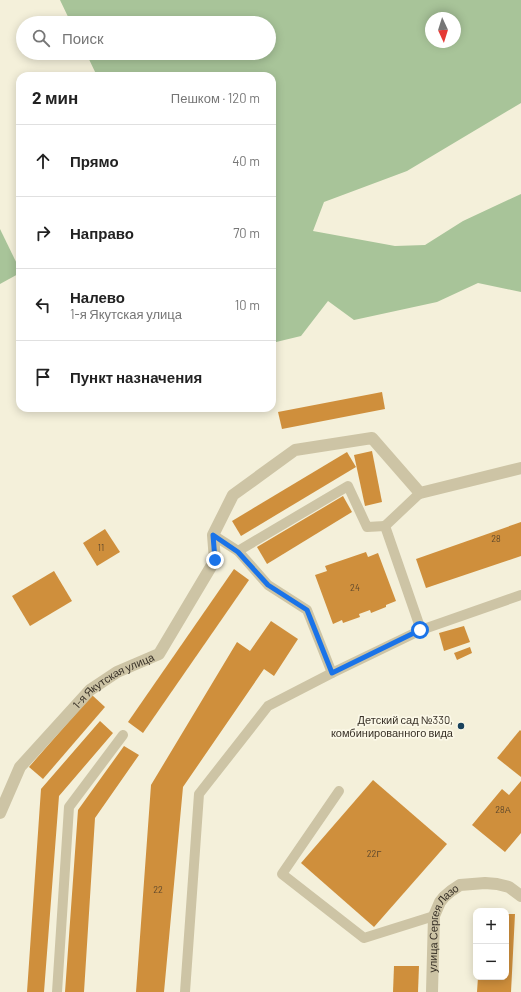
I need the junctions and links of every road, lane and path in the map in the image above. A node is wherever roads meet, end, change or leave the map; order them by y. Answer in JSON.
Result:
{"nodes":[{"id":1,"x":521,"y":468,"type":"edge"},
{"id":2,"x":420,"y":493,"type":"junction"},
{"id":3,"x":385,"y":526,"type":"junction"},
{"id":4,"x":213,"y":535,"type":"junction"},
{"id":5,"x":238,"y":552,"type":"junction"},
{"id":6,"x":521,"y":595,"type":"edge"},
{"id":7,"x":420,"y":630,"type":"junction"},
{"id":8,"x":332,"y":673,"type":"junction"},
{"id":9,"x":123,"y":735,"type":"dead end"},
{"id":10,"x":339,"y":790,"type":"dead end"},
{"id":11,"x":0,"y":813,"type":"edge"},
{"id":12,"x":521,"y":896,"type":"edge"},
{"id":13,"x":434,"y":916,"type":"junction"},
{"id":14,"x":57,"y":992,"type":"edge"},
{"id":15,"x":185,"y":992,"type":"edge"},
{"id":16,"x":432,"y":992,"type":"edge"}],
"edges":[{"from":1,"to":2,"type":"street"},
{"from":2,"to":3,"type":"lane"},
{"from":2,"to":4,"type":"street"},
{"from":3,"to":5,"type":"lane"},
{"from":3,"to":7,"type":"lane"},
{"from":4,"to":5,"type":"lane"},
{"from":4,"to":11,"type":"street","name":"1-я Якутская улица"},
{"from":5,"to":8,"type":"lane"},
{"from":6,"to":7,"type":"lane"},
{"from":7,"to":8,"type":"lane"},
{"from":8,"to":15,"type":"lane"},
{"from":9,"to":14,"type":"lane"},
{"from":10,"to":13,"type":"lane"},
{"from":12,"to":13,"type":"street","name":"улица Сергея Лазо"},
{"from":13,"to":16,"type":"street","name":"улица Сергея Лазо"}]}
